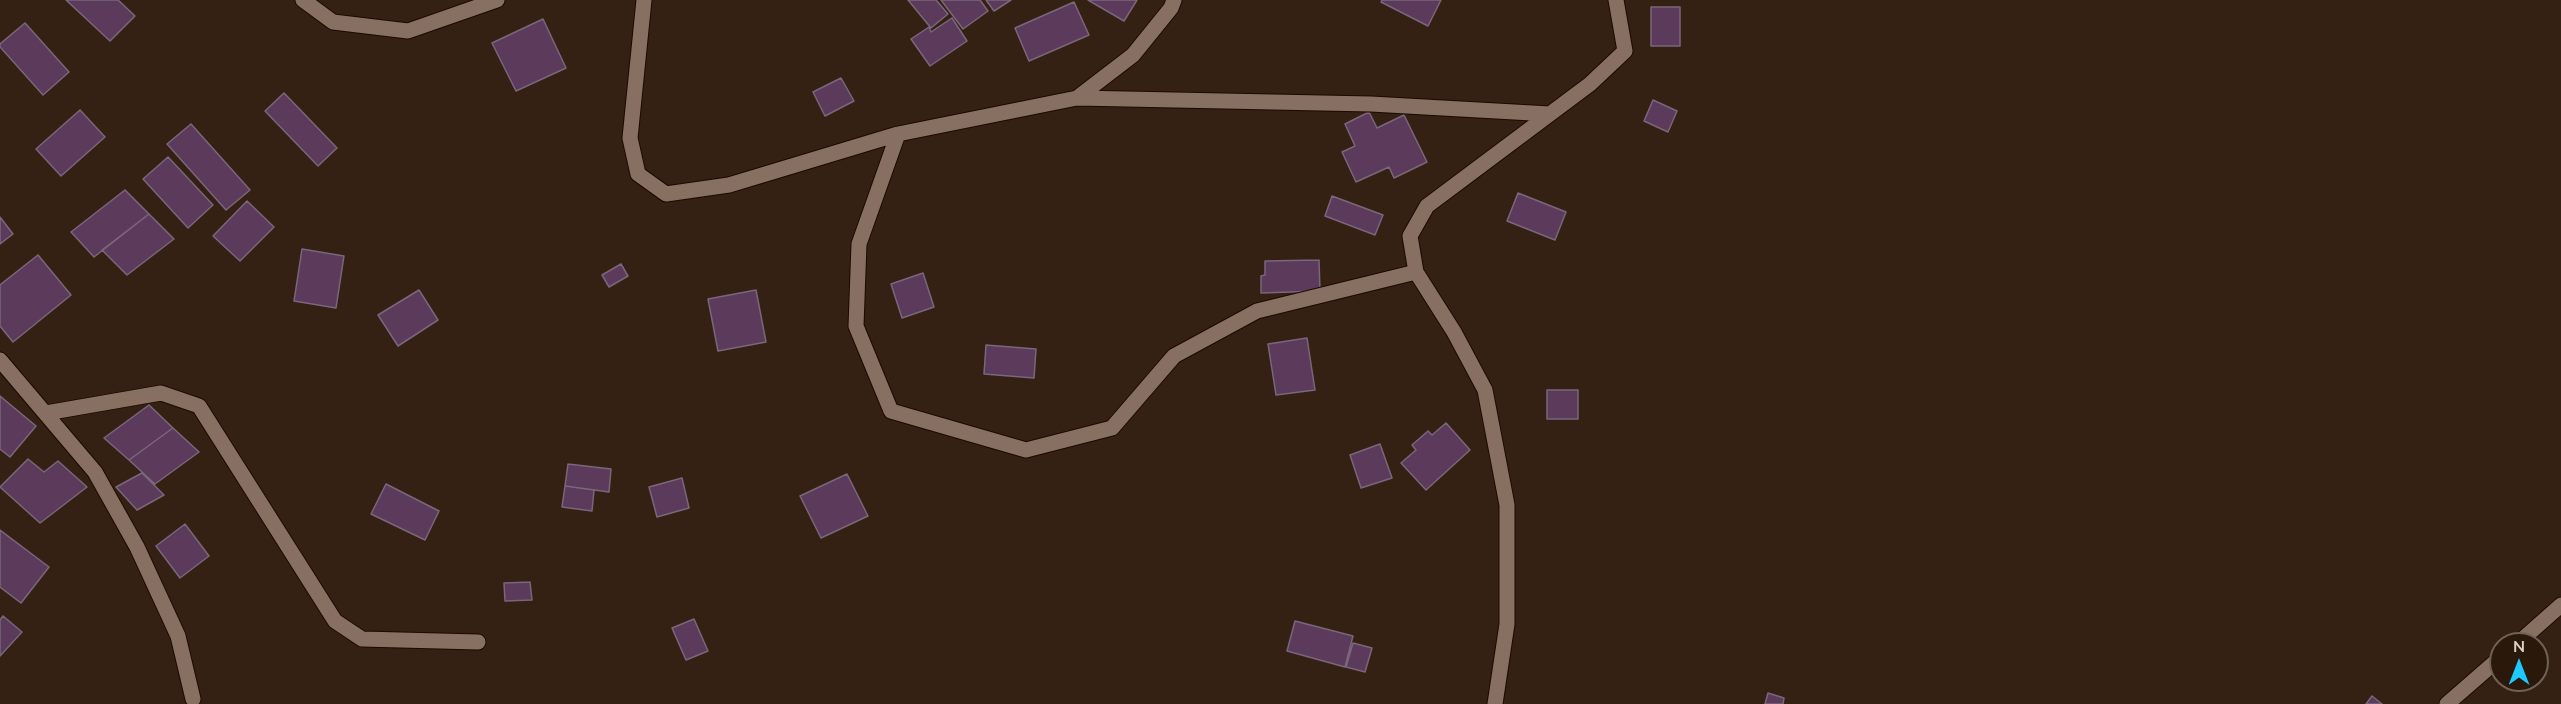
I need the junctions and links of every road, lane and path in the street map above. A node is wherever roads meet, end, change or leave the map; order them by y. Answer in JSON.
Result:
{"nodes":[{"id":1,"x":303,"y":0,"type":"edge"},
{"id":2,"x":497,"y":0,"type":"edge"},
{"id":3,"x":644,"y":0,"type":"edge"},
{"id":4,"x":1174,"y":0,"type":"edge"},
{"id":5,"x":1616,"y":0,"type":"edge"},
{"id":6,"x":1077,"y":98,"type":"junction"},
{"id":7,"x":1550,"y":114,"type":"junction"},
{"id":8,"x":898,"y":134,"type":"junction"},
{"id":9,"x":1416,"y":272,"type":"junction"},
{"id":10,"x":0,"y":360,"type":"edge"},
{"id":11,"x":46,"y":412,"type":"junction"},
{"id":12,"x":2561,"y":605,"type":"edge"},
{"id":13,"x":2531,"y":632,"type":"edge"},
{"id":14,"x":478,"y":642,"type":"dead end"},
{"id":15,"x":2489,"y":667,"type":"edge"},
{"id":16,"x":193,"y":699,"type":"dead end"},
{"id":17,"x":1495,"y":704,"type":"edge"},
{"id":18,"x":2447,"y":704,"type":"edge"}],
"edges":[{"from":1,"to":2,"type":"street"},
{"from":3,"to":8,"type":"street"},
{"from":4,"to":6,"type":"street"},
{"from":5,"to":7,"type":"street"},
{"from":6,"to":7,"type":"street"},
{"from":6,"to":8,"type":"street"},
{"from":7,"to":9,"type":"street"},
{"from":8,"to":9,"type":"street"},
{"from":9,"to":17,"type":"street"},
{"from":10,"to":11,"type":"street"},
{"from":11,"to":14,"type":"street"},
{"from":11,"to":16,"type":"street"},
{"from":12,"to":13,"type":"street"},
{"from":15,"to":18,"type":"street"}]}
